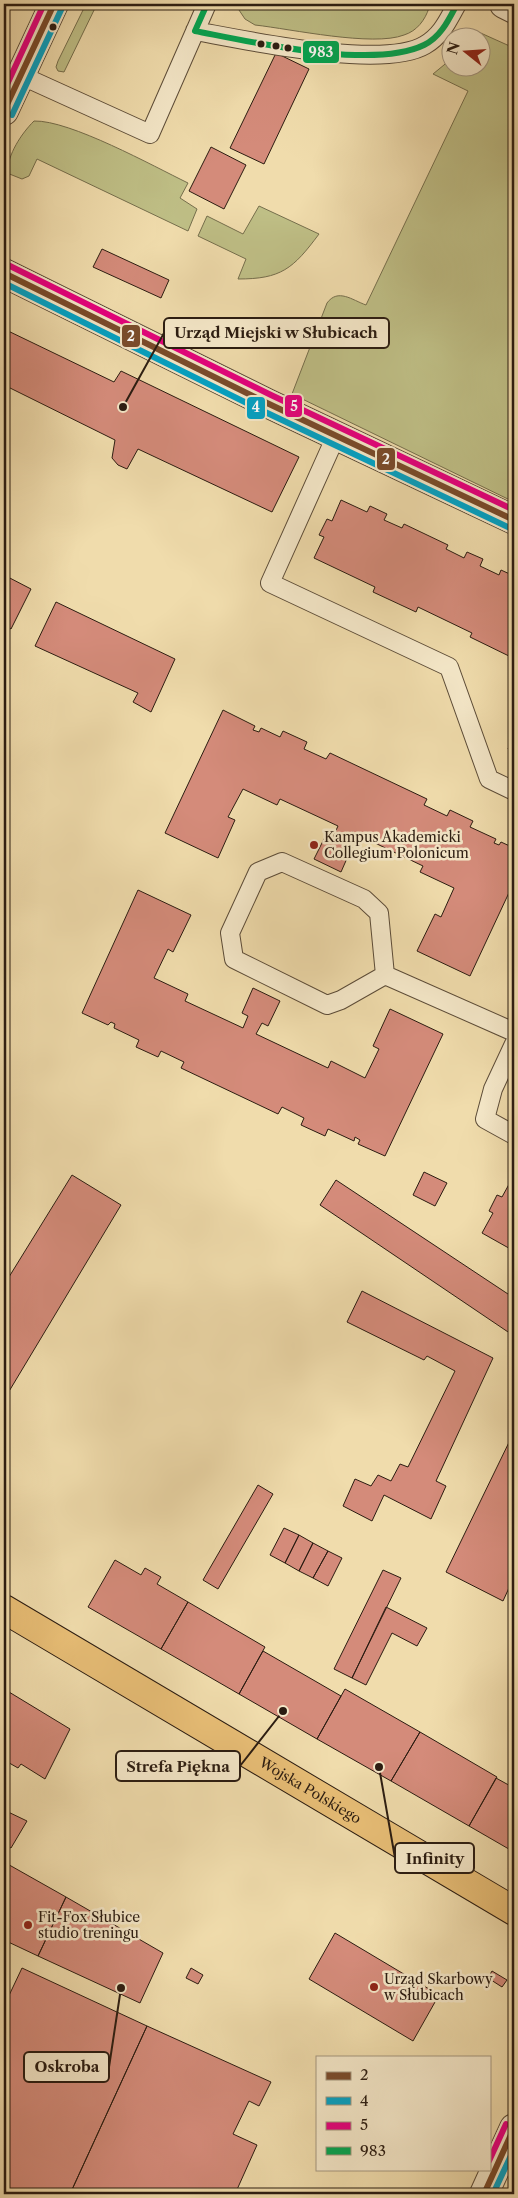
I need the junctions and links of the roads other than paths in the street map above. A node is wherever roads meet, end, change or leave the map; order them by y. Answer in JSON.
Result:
{"nodes":[{"id":1,"x":54,"y":4,"type":"edge"},
{"id":2,"x":207,"y":4,"type":"edge"},
{"id":3,"x":457,"y":4,"type":"edge"},
{"id":4,"x":504,"y":4,"type":"edge"},
{"id":5,"x":514,"y":9,"type":"edge"},
{"id":6,"x":195,"y":31,"type":"junction"},
{"id":7,"x":20,"y":75,"type":"junction"},
{"id":8,"x":4,"y":111,"type":"edge"},
{"id":9,"x":4,"y":273,"type":"edge"},
{"id":10,"x":336,"y":436,"type":"junction"},
{"id":11,"x":514,"y":520,"type":"edge"},
{"id":12,"x":514,"y":791,"type":"edge"},
{"id":13,"x":385,"y":975,"type":"junction"},
{"id":14,"x":514,"y":1032,"type":"edge"},
{"id":15,"x":514,"y":1044,"type":"edge"},
{"id":16,"x":514,"y":1135,"type":"edge"},
{"id":17,"x":4,"y":1610,"type":"edge"},
{"id":18,"x":514,"y":1911,"type":"edge"},
{"id":19,"x":514,"y":2128,"type":"edge"},
{"id":20,"x":484,"y":2194,"type":"edge"}],
"edges":[{"from":1,"to":7,"type":"street"},
{"from":2,"to":6,"type":"lane"},
{"from":3,"to":6,"type":"lane"},
{"from":4,"to":5,"type":"street"},
{"from":6,"to":7,"type":"lane"},
{"from":7,"to":8,"type":"street"},
{"from":9,"to":10,"type":"street"},
{"from":10,"to":11,"type":"street"},
{"from":10,"to":12,"type":"lane"},
{"from":13,"to":13,"type":"lane"},
{"from":13,"to":14,"type":"lane"},
{"from":15,"to":16,"type":"lane"},
{"from":17,"to":18,"type":"main road","name":"Wojska Polskiego"},
{"from":19,"to":20,"type":"street"}]}
